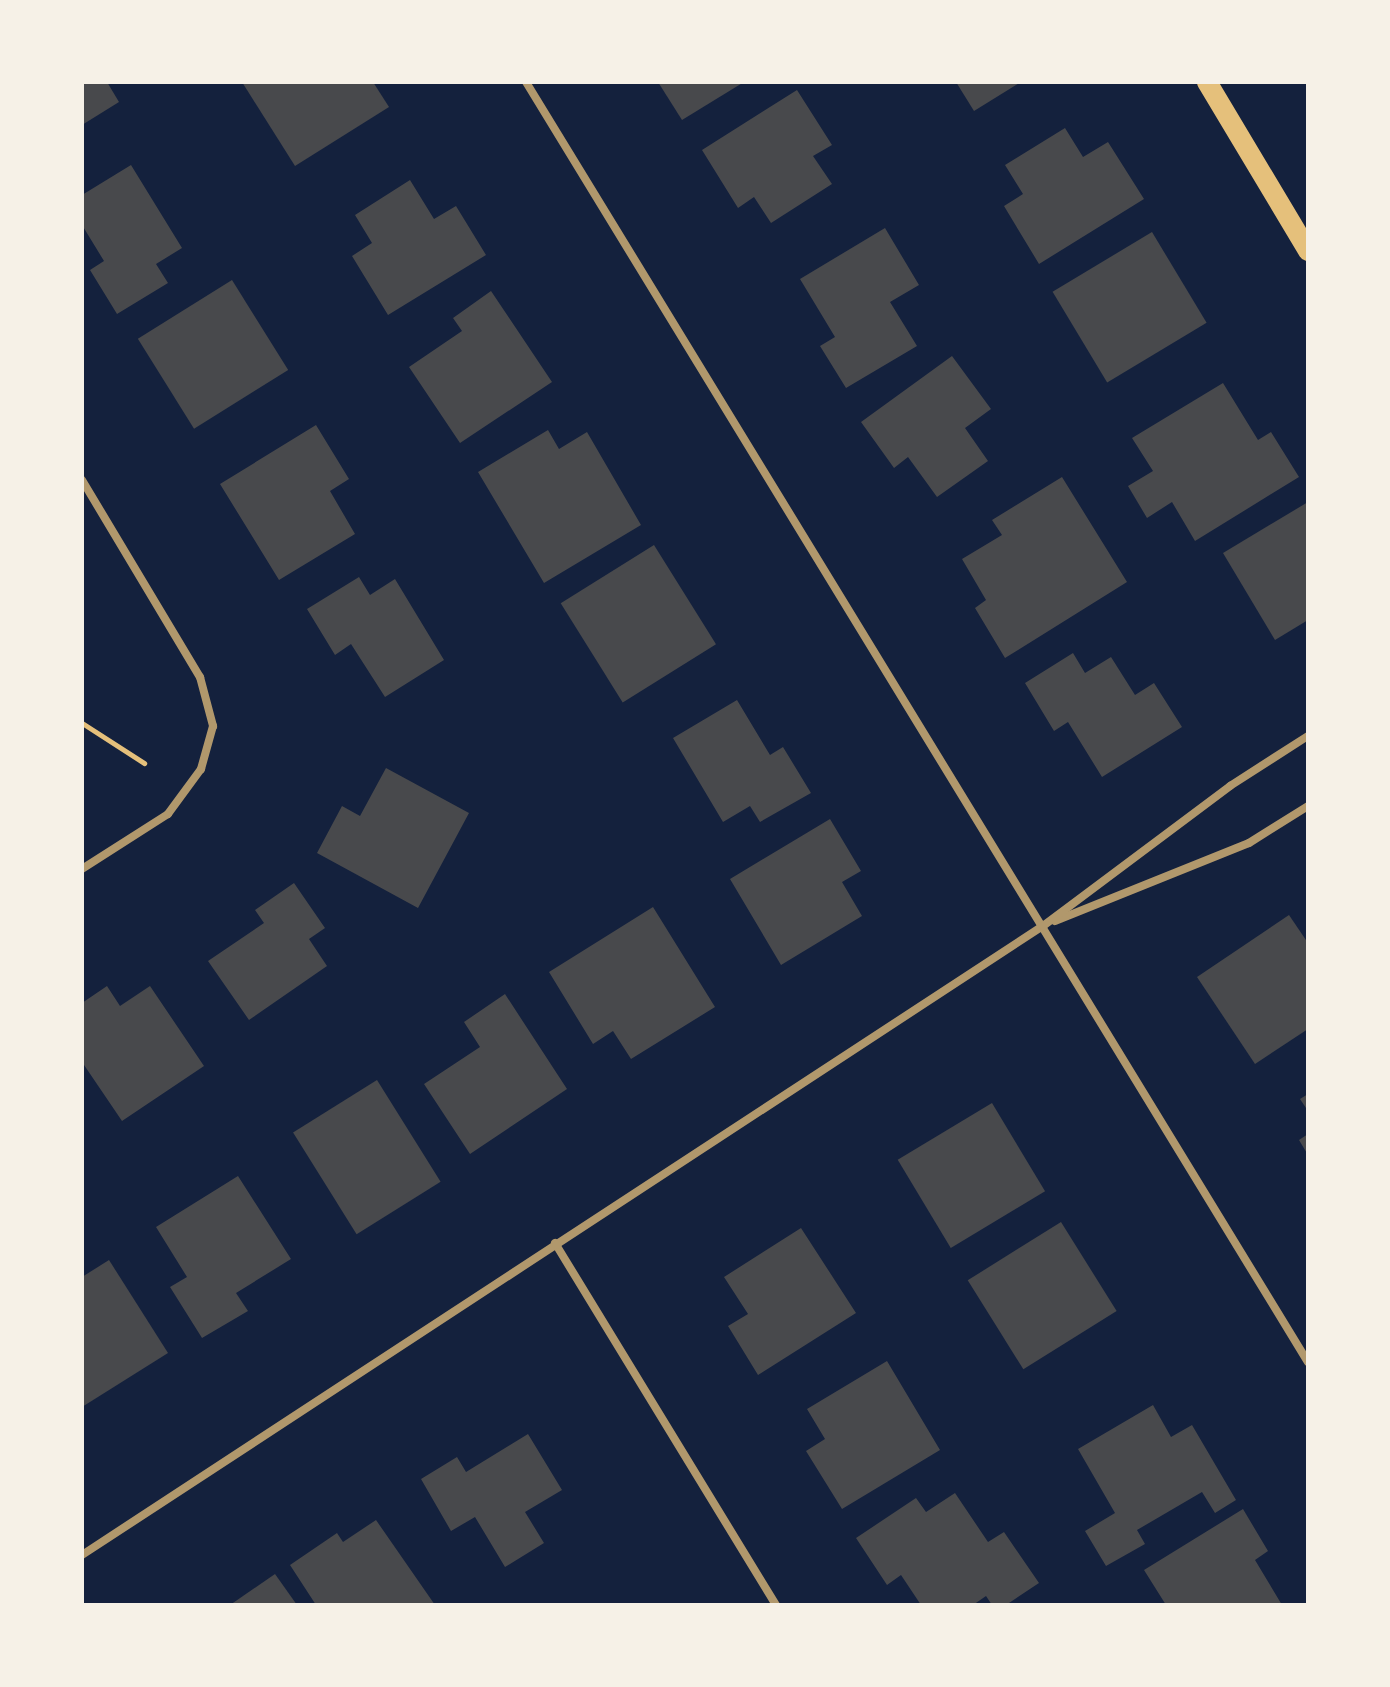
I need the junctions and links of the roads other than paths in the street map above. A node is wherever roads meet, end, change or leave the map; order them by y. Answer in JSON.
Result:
{"nodes":[{"id":1,"x":526,"y":82,"type":"edge"},
{"id":2,"x":1207,"y":82,"type":"edge"},
{"id":3,"x":1308,"y":251,"type":"edge"},
{"id":4,"x":82,"y":480,"type":"edge"},
{"id":5,"x":1308,"y":736,"type":"edge"},
{"id":6,"x":1308,"y":806,"type":"edge"},
{"id":7,"x":82,"y":869,"type":"edge"},
{"id":8,"x":1043,"y":926,"type":"junction"},
{"id":9,"x":555,"y":1243,"type":"junction"},
{"id":10,"x":1308,"y":1362,"type":"edge"},
{"id":11,"x":82,"y":1555,"type":"edge"},
{"id":12,"x":776,"y":1605,"type":"edge"}],
"edges":[{"from":1,"to":8,"type":"street"},
{"from":2,"to":3,"type":"main road"},
{"from":4,"to":7,"type":"street"},
{"from":5,"to":8,"type":"street"},
{"from":6,"to":8,"type":"street"},
{"from":8,"to":9,"type":"street"},
{"from":8,"to":10,"type":"street"},
{"from":9,"to":11,"type":"street"},
{"from":9,"to":12,"type":"street"}]}
